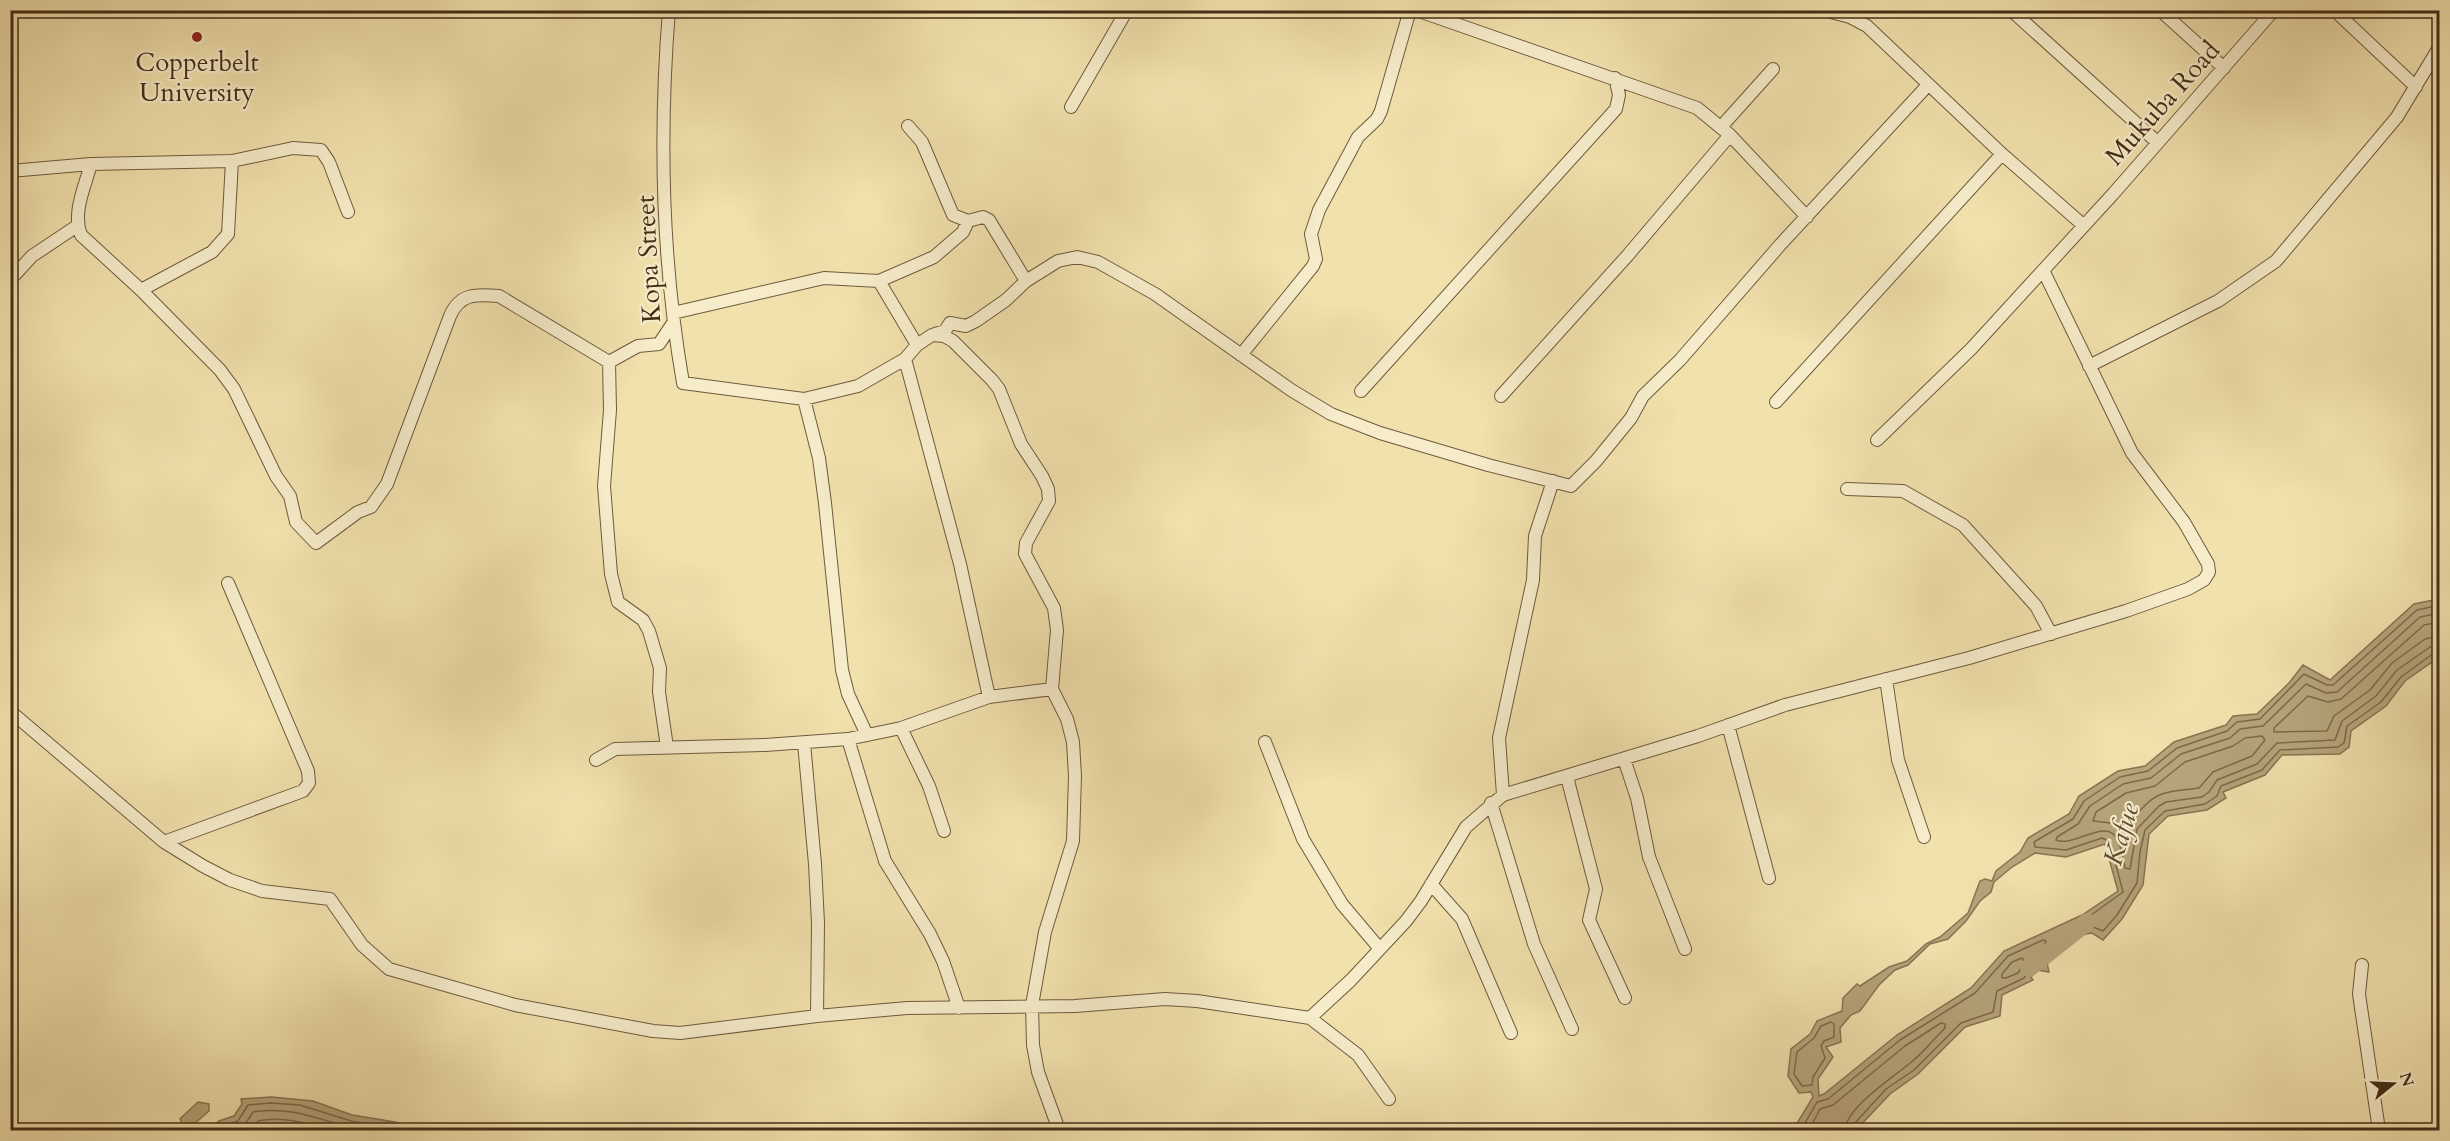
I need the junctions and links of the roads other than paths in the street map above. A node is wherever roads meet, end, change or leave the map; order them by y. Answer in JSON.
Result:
{"nodes":[{"id":1,"x":669,"y":10,"type":"edge"},
{"id":2,"x":1127,"y":10,"type":"edge"},
{"id":3,"x":1410,"y":10,"type":"edge"},
{"id":4,"x":1416,"y":10,"type":"edge"},
{"id":5,"x":1823,"y":10,"type":"edge"},
{"id":6,"x":2011,"y":10,"type":"edge"},
{"id":7,"x":2160,"y":10,"type":"edge"},
{"id":8,"x":2274,"y":10,"type":"edge"},
{"id":9,"x":2334,"y":10,"type":"edge"},
{"id":10,"x":2439,"y":46,"type":"edge"},
{"id":11,"x":2224,"y":68,"type":"junction"},
{"id":12,"x":1773,"y":69,"type":"dead end"},
{"id":13,"x":1615,"y":78,"type":"junction"},
{"id":14,"x":1928,"y":84,"type":"junction"},
{"id":15,"x":2416,"y":87,"type":"junction"},
{"id":16,"x":1071,"y":107,"type":"dead end"},
{"id":17,"x":908,"y":126,"type":"dead end"},
{"id":18,"x":1726,"y":131,"type":"junction"},
{"id":19,"x":2157,"y":142,"type":"junction"},
{"id":20,"x":2002,"y":154,"type":"junction"},
{"id":21,"x":232,"y":162,"type":"junction"},
{"id":22,"x":91,"y":164,"type":"junction"},
{"id":23,"x":10,"y":171,"type":"edge"},
{"id":24,"x":348,"y":212,"type":"dead end"},
{"id":25,"x":1807,"y":217,"type":"junction"},
{"id":26,"x":968,"y":221,"type":"junction"},
{"id":27,"x":2083,"y":225,"type":"junction"},
{"id":28,"x":77,"y":226,"type":"junction"},
{"id":29,"x":2043,"y":270,"type":"junction"},
{"id":30,"x":10,"y":280,"type":"edge"},
{"id":31,"x":879,"y":281,"type":"junction"},
{"id":32,"x":1026,"y":281,"type":"junction"},
{"id":33,"x":141,"y":290,"type":"junction"},
{"id":34,"x":673,"y":318,"type":"junction"},
{"id":35,"x":932,"y":335,"type":"junction"},
{"id":36,"x":917,"y":345,"type":"junction"},
{"id":37,"x":1241,"y":355,"type":"junction"},
{"id":38,"x":905,"y":359,"type":"junction"},
{"id":39,"x":609,"y":362,"type":"junction"},
{"id":40,"x":2089,"y":366,"type":"junction"},
{"id":41,"x":1360,"y":391,"type":"dead end"},
{"id":42,"x":1501,"y":396,"type":"dead end"},
{"id":43,"x":804,"y":399,"type":"junction"},
{"id":44,"x":1776,"y":402,"type":"dead end"},
{"id":45,"x":1877,"y":440,"type":"dead end"},
{"id":46,"x":1553,"y":480,"type":"junction"},
{"id":47,"x":1847,"y":489,"type":"dead end"},
{"id":48,"x":228,"y":583,"type":"dead end"},
{"id":49,"x":2051,"y":634,"type":"junction"},
{"id":50,"x":1886,"y":679,"type":"junction"},
{"id":51,"x":1052,"y":689,"type":"junction"},
{"id":52,"x":989,"y":697,"type":"junction"},
{"id":53,"x":10,"y":711,"type":"edge"},
{"id":54,"x":1728,"y":725,"type":"junction"},
{"id":55,"x":902,"y":728,"type":"junction"},
{"id":56,"x":867,"y":735,"type":"junction"},
{"id":57,"x":848,"y":739,"type":"junction"},
{"id":58,"x":1265,"y":742,"type":"dead end"},
{"id":59,"x":804,"y":743,"type":"junction"},
{"id":60,"x":667,"y":747,"type":"junction"},
{"id":61,"x":1624,"y":759,"type":"junction"},
{"id":62,"x":596,"y":760,"type":"dead end"},
{"id":63,"x":1567,"y":777,"type":"junction"},
{"id":64,"x":1503,"y":795,"type":"junction"},
{"id":65,"x":1491,"y":803,"type":"junction"},
{"id":66,"x":944,"y":831,"type":"dead end"},
{"id":67,"x":1924,"y":837,"type":"dead end"},
{"id":68,"x":164,"y":842,"type":"junction"},
{"id":69,"x":1769,"y":879,"type":"dead end"},
{"id":70,"x":1431,"y":884,"type":"junction"},
{"id":71,"x":1380,"y":949,"type":"junction"},
{"id":72,"x":1685,"y":949,"type":"dead end"},
{"id":73,"x":2362,"y":965,"type":"dead end"},
{"id":74,"x":1625,"y":999,"type":"dead end"},
{"id":75,"x":1032,"y":1005,"type":"junction"},
{"id":76,"x":958,"y":1008,"type":"junction"},
{"id":77,"x":817,"y":1016,"type":"junction"},
{"id":78,"x":1310,"y":1018,"type":"junction"},
{"id":79,"x":1572,"y":1029,"type":"dead end"},
{"id":80,"x":1511,"y":1033,"type":"dead end"},
{"id":81,"x":1389,"y":1099,"type":"dead end"},
{"id":82,"x":1059,"y":1131,"type":"edge"},
{"id":83,"x":2379,"y":1131,"type":"edge"}],
"edges":[{"from":1,"to":34,"type":"street","name":"Kopa Street"},
{"from":2,"to":16,"type":"street"},
{"from":3,"to":37,"type":"street"},
{"from":4,"to":13,"type":"street"},
{"from":5,"to":14,"type":"street"},
{"from":6,"to":19,"type":"street"},
{"from":7,"to":11,"type":"street"},
{"from":8,"to":11,"type":"street","name":"Mukuba Road"},
{"from":9,"to":15,"type":"street"},
{"from":10,"to":15,"type":"street"},
{"from":11,"to":19,"type":"street","name":"Mukuba Road"},
{"from":12,"to":18,"type":"street"},
{"from":13,"to":18,"type":"street"},
{"from":13,"to":41,"type":"street"},
{"from":14,"to":20,"type":"street"},
{"from":14,"to":25,"type":"street"},
{"from":15,"to":40,"type":"street"},
{"from":17,"to":26,"type":"street"},
{"from":18,"to":25,"type":"street"},
{"from":18,"to":42,"type":"street"},
{"from":19,"to":27,"type":"street","name":"Mukuba Road"},
{"from":20,"to":27,"type":"street"},
{"from":20,"to":44,"type":"street"},
{"from":21,"to":22,"type":"street"},
{"from":21,"to":24,"type":"street"},
{"from":21,"to":33,"type":"street"},
{"from":22,"to":23,"type":"street"},
{"from":22,"to":28,"type":"street"},
{"from":25,"to":46,"type":"street"},
{"from":26,"to":31,"type":"street"},
{"from":26,"to":32,"type":"street"},
{"from":27,"to":29,"type":"street","name":"Mukuba Road"},
{"from":28,"to":30,"type":"street"},
{"from":28,"to":33,"type":"street"},
{"from":29,"to":40,"type":"street"},
{"from":29,"to":45,"type":"street","name":"Mukuba Road"},
{"from":31,"to":34,"type":"street"},
{"from":31,"to":36,"type":"street"},
{"from":32,"to":35,"type":"street"},
{"from":32,"to":37,"type":"street"},
{"from":33,"to":39,"type":"street"},
{"from":34,"to":39,"type":"street"},
{"from":34,"to":43,"type":"street","name":"Kopa Street"},
{"from":35,"to":36,"type":"street"},
{"from":35,"to":51,"type":"street"},
{"from":36,"to":38,"type":"street"},
{"from":37,"to":46,"type":"street"},
{"from":38,"to":43,"type":"street"},
{"from":38,"to":52,"type":"street"},
{"from":39,"to":60,"type":"street"},
{"from":40,"to":49,"type":"street"},
{"from":43,"to":56,"type":"street"},
{"from":46,"to":64,"type":"street"},
{"from":47,"to":49,"type":"street"},
{"from":48,"to":68,"type":"street"},
{"from":49,"to":50,"type":"street"},
{"from":50,"to":54,"type":"street"},
{"from":50,"to":67,"type":"street"},
{"from":51,"to":52,"type":"street"},
{"from":51,"to":75,"type":"street"},
{"from":52,"to":55,"type":"street"},
{"from":53,"to":68,"type":"street"},
{"from":54,"to":61,"type":"street"},
{"from":54,"to":69,"type":"street"},
{"from":55,"to":56,"type":"street"},
{"from":55,"to":66,"type":"street"},
{"from":56,"to":57,"type":"street"},
{"from":57,"to":59,"type":"street"},
{"from":57,"to":76,"type":"street"},
{"from":58,"to":71,"type":"street"},
{"from":59,"to":60,"type":"street"},
{"from":59,"to":77,"type":"street"},
{"from":60,"to":62,"type":"street"},
{"from":61,"to":63,"type":"street"},
{"from":61,"to":72,"type":"street"},
{"from":63,"to":64,"type":"street"},
{"from":63,"to":74,"type":"street"},
{"from":64,"to":65,"type":"street"},
{"from":65,"to":70,"type":"street"},
{"from":65,"to":79,"type":"street"},
{"from":68,"to":77,"type":"street"},
{"from":70,"to":71,"type":"street"},
{"from":70,"to":80,"type":"street"},
{"from":71,"to":78,"type":"street"},
{"from":73,"to":83,"type":"street"},
{"from":75,"to":76,"type":"street"},
{"from":75,"to":78,"type":"street"},
{"from":75,"to":82,"type":"street"},
{"from":76,"to":77,"type":"street"},
{"from":78,"to":81,"type":"street"}]}
